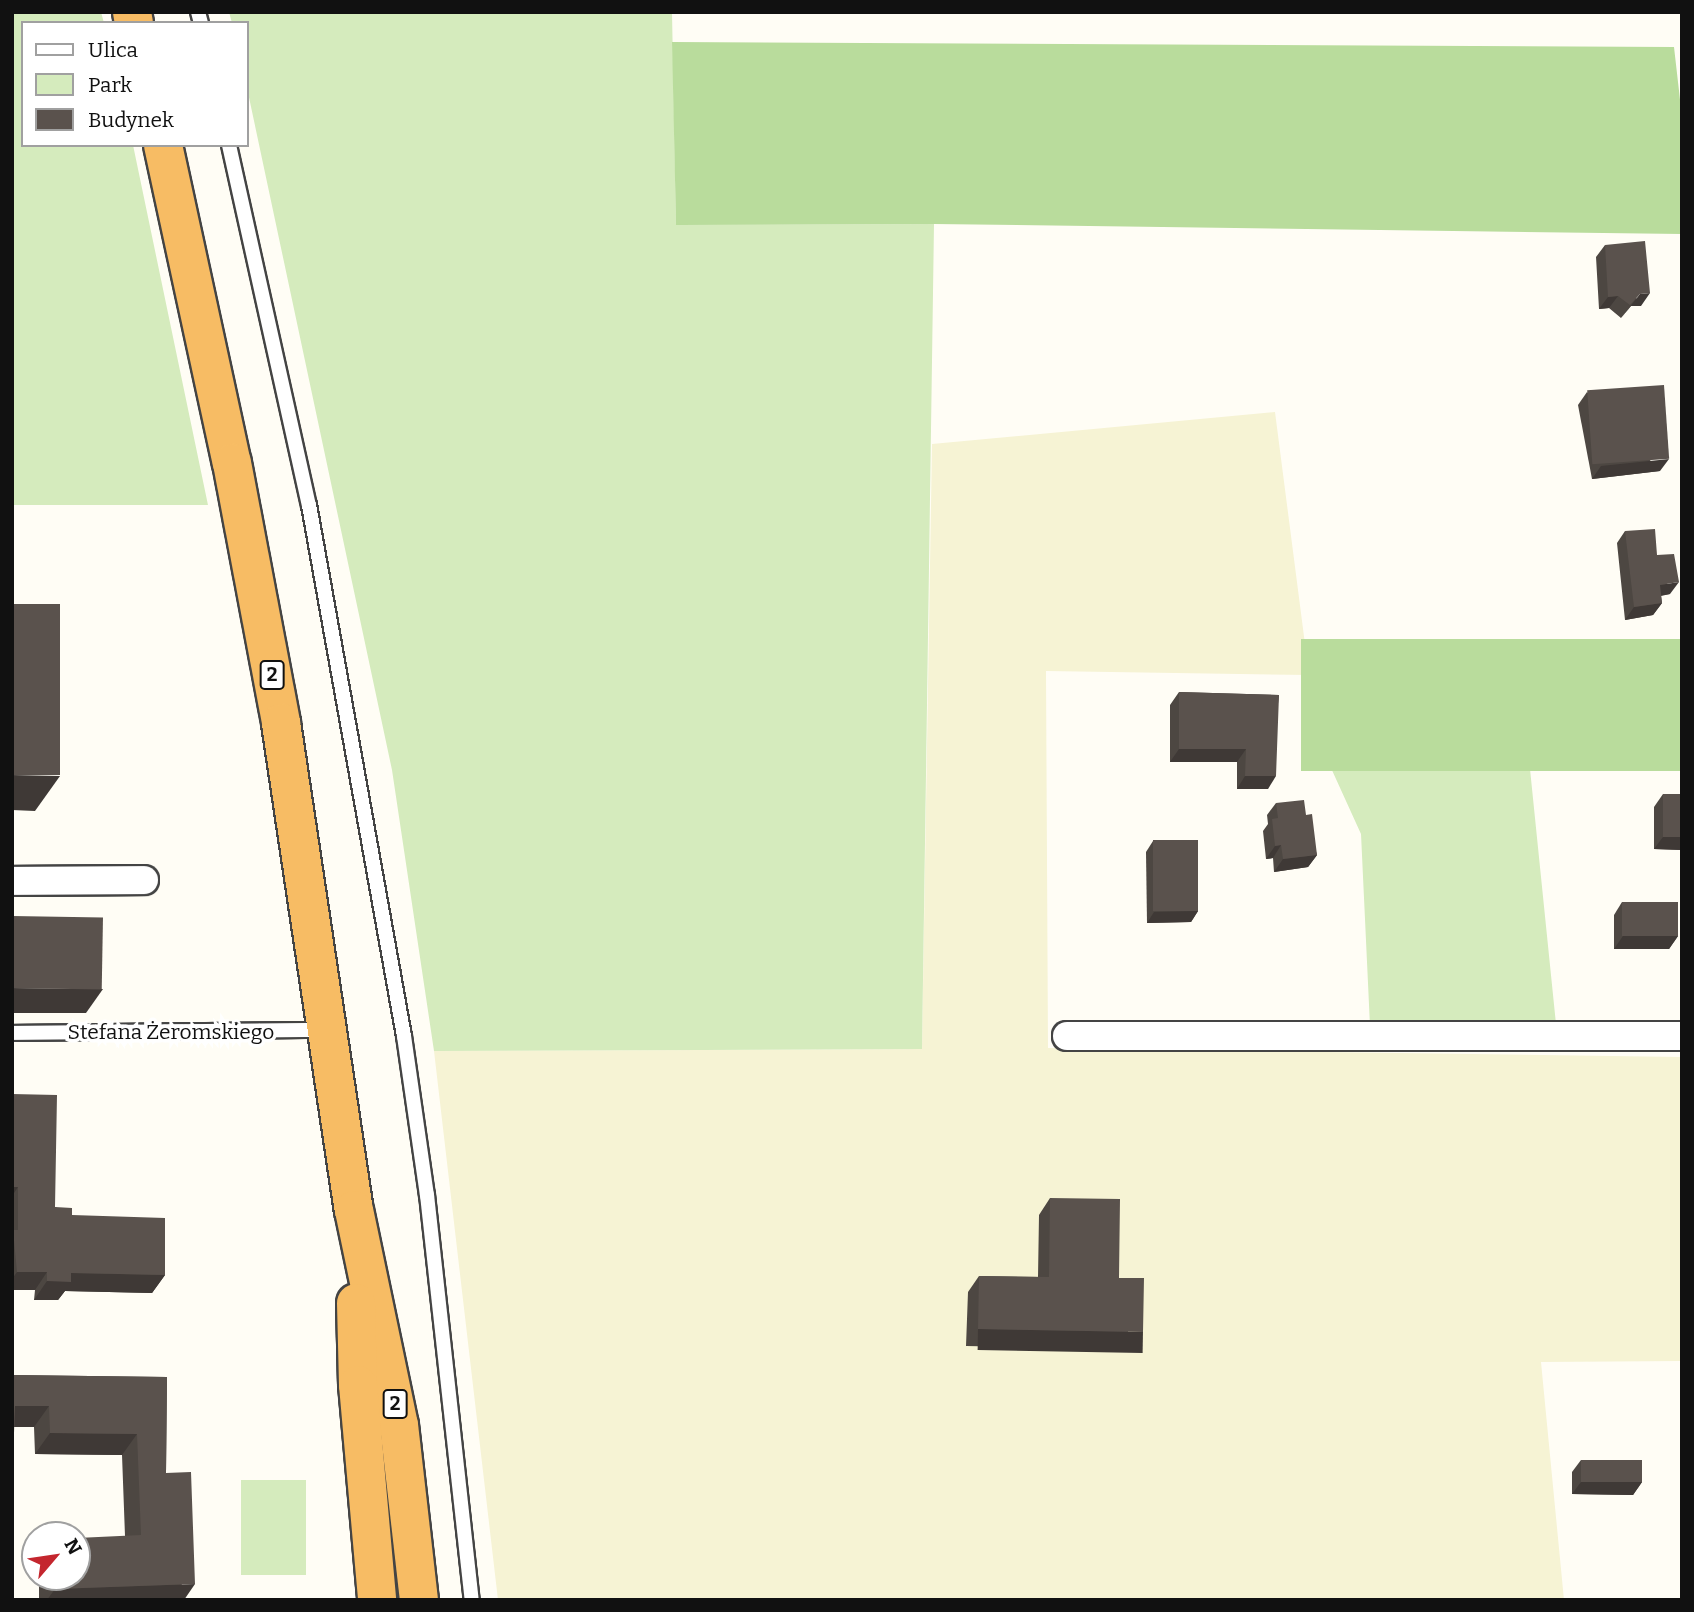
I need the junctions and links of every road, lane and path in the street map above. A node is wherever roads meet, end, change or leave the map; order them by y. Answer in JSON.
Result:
{"nodes":[{"id":1,"x":163,"y":147,"type":"edge"},
{"id":2,"x":229,"y":147,"type":"edge"},
{"id":3,"x":144,"y":880,"type":"dead end"},
{"id":4,"x":12,"y":881,"type":"edge"},
{"id":5,"x":329,"y":1030,"type":"junction"},
{"id":6,"x":12,"y":1032,"type":"edge"},
{"id":7,"x":1067,"y":1036,"type":"dead end"},
{"id":8,"x":1682,"y":1036,"type":"edge"},
{"id":9,"x":354,"y":1210,"type":"junction"},
{"id":10,"x":377,"y":1600,"type":"edge"},
{"id":11,"x":419,"y":1600,"type":"edge"},
{"id":12,"x":472,"y":1600,"type":"edge"}],
"edges":[{"from":1,"to":5,"type":"highway","number":"2"},
{"from":2,"to":12,"type":"lane"},
{"from":3,"to":4,"type":"street"},
{"from":5,"to":6,"type":"lane","name":"Stefana Żeromskiego"},
{"from":5,"to":9,"type":"highway","number":"2"},
{"from":7,"to":8,"type":"street"},
{"from":9,"to":10,"type":"highway","number":"2"},
{"from":9,"to":11,"type":"highway","number":"2"}]}
